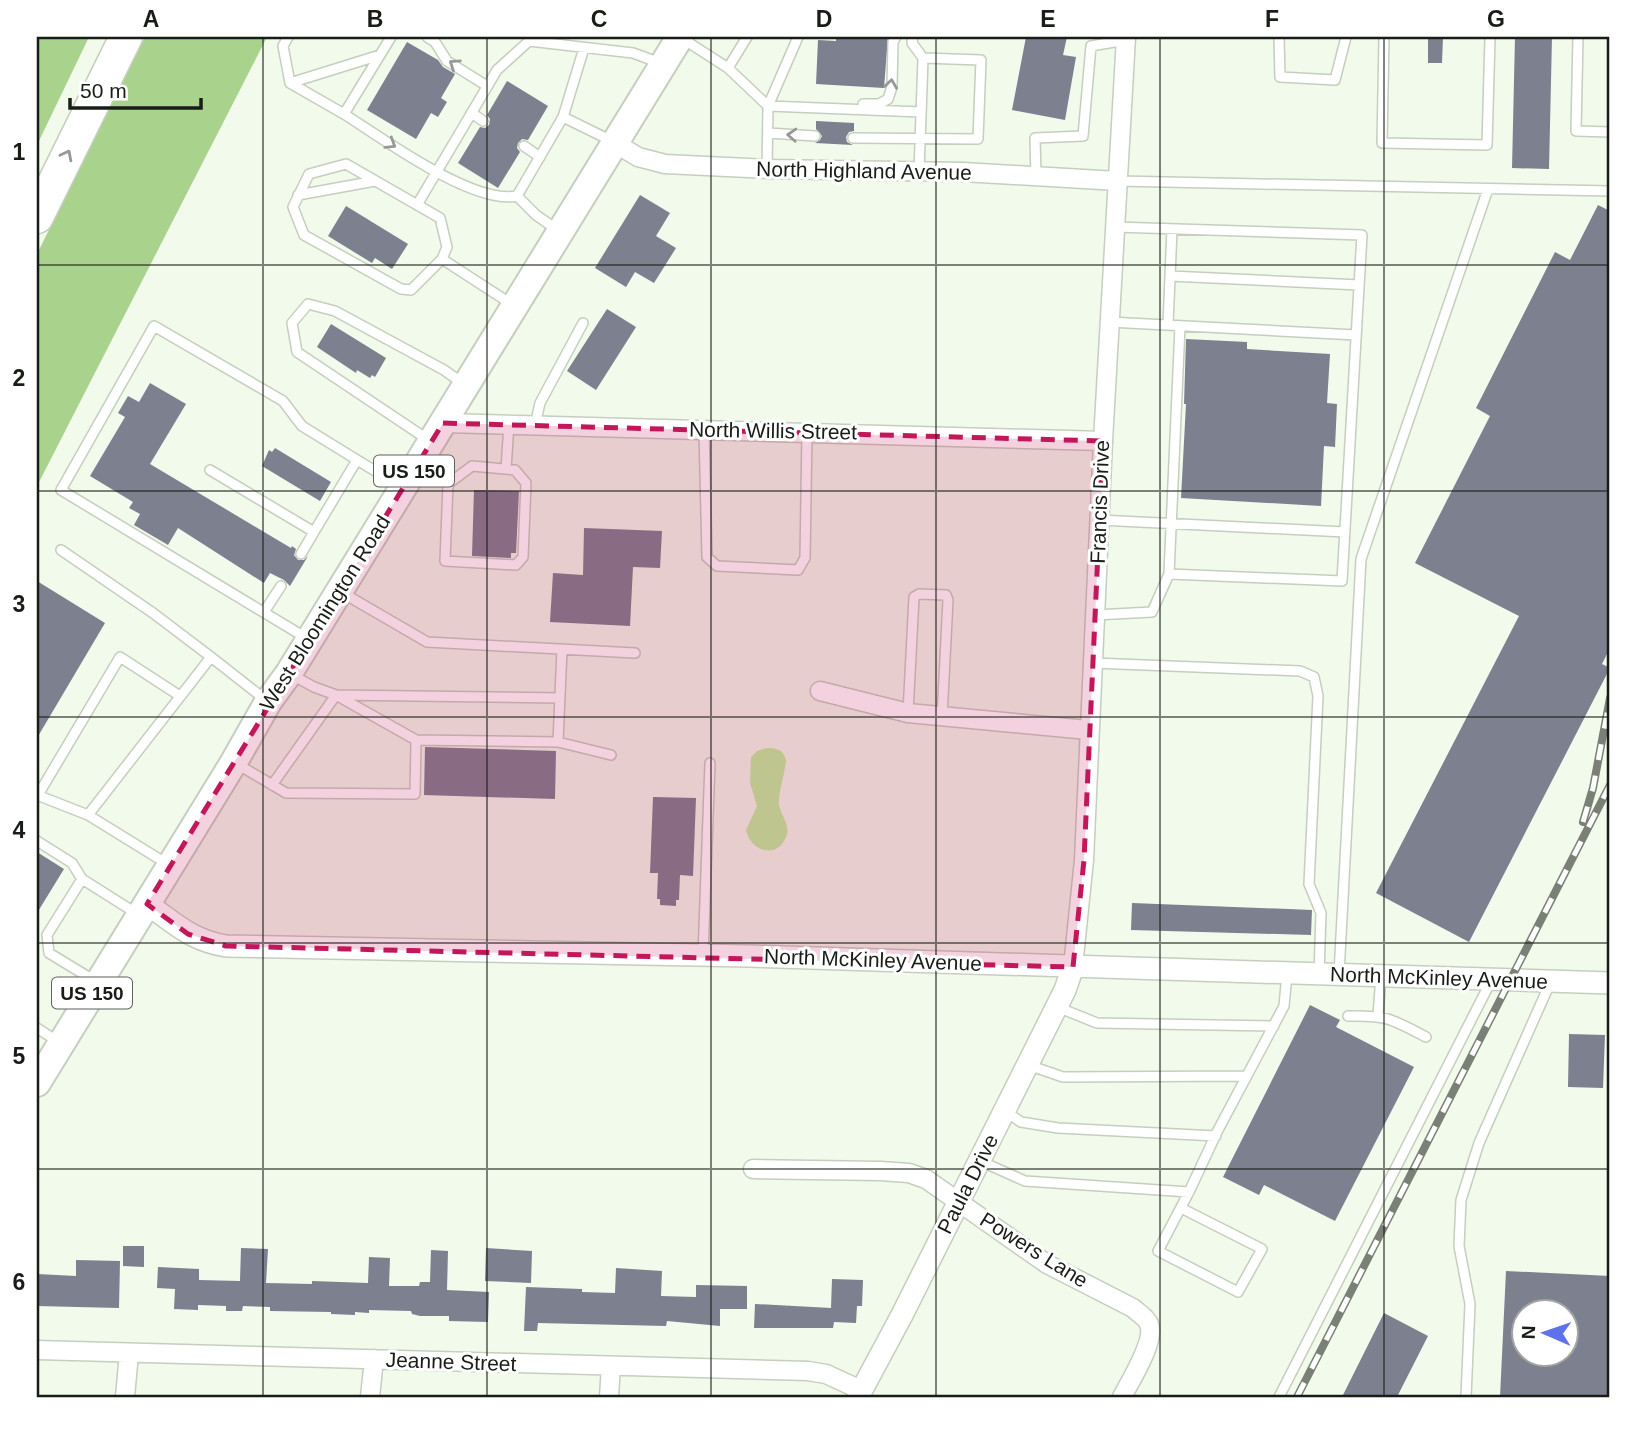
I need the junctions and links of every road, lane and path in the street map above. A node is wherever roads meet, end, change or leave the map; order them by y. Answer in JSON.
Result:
{"nodes":[{"id":1,"x":126,"y":37,"type":"edge"},
{"id":2,"x":391,"y":37,"type":"edge"},
{"id":3,"x":427,"y":37,"type":"edge"},
{"id":4,"x":517,"y":37,"type":"edge"},
{"id":5,"x":679,"y":37,"type":"edge"},
{"id":6,"x":747,"y":37,"type":"edge"},
{"id":7,"x":798,"y":37,"type":"edge"},
{"id":8,"x":896,"y":37,"type":"edge"},
{"id":9,"x":913,"y":37,"type":"edge"},
{"id":10,"x":1279,"y":37,"type":"edge"},
{"id":11,"x":1346,"y":37,"type":"edge"},
{"id":12,"x":1384,"y":37,"type":"edge"},
{"id":13,"x":1490,"y":37,"type":"edge"},
{"id":14,"x":1578,"y":37,"type":"edge"},
{"id":15,"x":1126,"y":38,"type":"edge"},
{"id":16,"x":529,"y":39,"type":"edge"},
{"id":17,"x":285,"y":40,"type":"edge"},
{"id":18,"x":584,"y":48,"type":"junction"},
{"id":19,"x":380,"y":55,"type":"junction"},
{"id":20,"x":923,"y":58,"type":"junction"},
{"id":21,"x":662,"y":64,"type":"junction"},
{"id":22,"x":728,"y":68,"type":"junction"},
{"id":23,"x":290,"y":83,"type":"junction"},
{"id":24,"x":487,"y":86,"type":"junction"},
{"id":25,"x":768,"y":106,"type":"junction"},
{"id":26,"x":789,"y":107,"type":"junction"},
{"id":27,"x":921,"y":112,"type":"junction"},
{"id":28,"x":472,"y":113,"type":"junction"},
{"id":29,"x":344,"y":114,"type":"junction"},
{"id":30,"x":563,"y":117,"type":"junction"},
{"id":31,"x":483,"y":121,"type":"dead end"},
{"id":32,"x":1610,"y":132,"type":"edge"},
{"id":33,"x":768,"y":133,"type":"junction"},
{"id":34,"x":816,"y":136,"type":"dead end"},
{"id":35,"x":853,"y":138,"type":"dead end"},
{"id":36,"x":920,"y":138,"type":"junction"},
{"id":37,"x":615,"y":143,"type":"junction"},
{"id":38,"x":524,"y":146,"type":"dead end"},
{"id":39,"x":540,"y":157,"type":"junction"},
{"id":40,"x":767,"y":169,"type":"junction"},
{"id":41,"x":919,"y":172,"type":"junction"},
{"id":42,"x":438,"y":173,"type":"junction"},
{"id":43,"x":1036,"y":176,"type":"junction"},
{"id":44,"x":375,"y":181,"type":"junction"},
{"id":45,"x":1118,"y":181,"type":"junction"},
{"id":46,"x":1488,"y":189,"type":"junction"},
{"id":47,"x":1610,"y":191,"type":"edge"},
{"id":48,"x":298,"y":195,"type":"junction"},
{"id":49,"x":517,"y":195,"type":"junction"},
{"id":50,"x":417,"y":205,"type":"junction"},
{"id":51,"x":37,"y":216,"type":"edge"},
{"id":52,"x":1115,"y":227,"type":"junction"},
{"id":53,"x":1172,"y":229,"type":"junction"},
{"id":54,"x":560,"y":232,"type":"junction"},
{"id":55,"x":442,"y":259,"type":"junction"},
{"id":56,"x":1170,"y":276,"type":"junction"},
{"id":57,"x":1359,"y":285,"type":"junction"},
{"id":58,"x":514,"y":306,"type":"junction"},
{"id":59,"x":1109,"y":322,"type":"junction"},
{"id":60,"x":583,"y":323,"type":"dead end"},
{"id":61,"x":1168,"y":325,"type":"junction"},
{"id":62,"x":1180,"y":326,"type":"junction"},
{"id":63,"x":1356,"y":335,"type":"junction"},
{"id":64,"x":466,"y":386,"type":"junction"},
{"id":65,"x":509,"y":424,"type":"junction"},
{"id":66,"x":535,"y":425,"type":"junction"},
{"id":67,"x":704,"y":430,"type":"junction"},
{"id":68,"x":807,"y":432,"type":"junction"},
{"id":69,"x":1102,"y":441,"type":"junction"},
{"id":70,"x":431,"y":443,"type":"junction"},
{"id":71,"x":357,"y":460,"type":"junction"},
{"id":72,"x":506,"y":469,"type":"junction"},
{"id":73,"x":210,"y":470,"type":"dead end"},
{"id":74,"x":448,"y":484,"type":"junction"},
{"id":75,"x":402,"y":488,"type":"junction"},
{"id":76,"x":1099,"y":520,"type":"junction"},
{"id":77,"x":1171,"y":523,"type":"junction"},
{"id":78,"x":314,"y":532,"type":"junction"},
{"id":79,"x":1345,"y":532,"type":"junction"},
{"id":80,"x":61,"y":551,"type":"dead end"},
{"id":81,"x":300,"y":554,"type":"dead end"},
{"id":82,"x":1169,"y":575,"type":"junction"},
{"id":83,"x":281,"y":586,"type":"dead end"},
{"id":84,"x":339,"y":591,"type":"junction"},
{"id":85,"x":264,"y":612,"type":"junction"},
{"id":86,"x":1095,"y":615,"type":"junction"},
{"id":87,"x":309,"y":640,"type":"junction"},
{"id":88,"x":562,"y":649,"type":"junction"},
{"id":89,"x":635,"y":653,"type":"dead end"},
{"id":90,"x":211,"y":657,"type":"junction"},
{"id":91,"x":1093,"y":663,"type":"junction"},
{"id":92,"x":289,"y":673,"type":"junction"},
{"id":93,"x":820,"y":691,"type":"dead end"},
{"id":94,"x":336,"y":695,"type":"junction"},
{"id":95,"x":180,"y":696,"type":"junction"},
{"id":96,"x":560,"y":698,"type":"junction"},
{"id":97,"x":268,"y":702,"type":"junction"},
{"id":98,"x":908,"y":713,"type":"junction"},
{"id":99,"x":942,"y":717,"type":"junction"},
{"id":100,"x":1088,"y":730,"type":"junction"},
{"id":101,"x":416,"y":740,"type":"junction"},
{"id":102,"x":558,"y":742,"type":"junction"},
{"id":103,"x":611,"y":755,"type":"dead end"},
{"id":104,"x":234,"y":762,"type":"junction"},
{"id":105,"x":710,"y":763,"type":"dead end"},
{"id":106,"x":272,"y":785,"type":"junction"},
{"id":107,"x":37,"y":795,"type":"edge"},
{"id":108,"x":88,"y":815,"type":"junction"},
{"id":109,"x":37,"y":841,"type":"edge"},
{"id":110,"x":170,"y":865,"type":"junction"},
{"id":111,"x":82,"y":879,"type":"junction"},
{"id":112,"x":143,"y":910,"type":"junction"},
{"id":113,"x":703,"y":955,"type":"junction"},
{"id":114,"x":1073,"y":967,"type":"junction"},
{"id":115,"x":1287,"y":974,"type":"junction"},
{"id":116,"x":1329,"y":975,"type":"junction"},
{"id":117,"x":1381,"y":976,"type":"junction"},
{"id":118,"x":1492,"y":979,"type":"junction"},
{"id":119,"x":1551,"y":981,"type":"junction"},
{"id":120,"x":98,"y":983,"type":"junction"},
{"id":121,"x":1610,"y":983,"type":"edge"},
{"id":122,"x":1057,"y":1007,"type":"junction"},
{"id":123,"x":1378,"y":1015,"type":"junction"},
{"id":124,"x":1348,"y":1016,"type":"dead end"},
{"id":125,"x":1274,"y":1026,"type":"junction"},
{"id":126,"x":37,"y":1028,"type":"edge"},
{"id":127,"x":1426,"y":1037,"type":"dead end"},
{"id":128,"x":61,"y":1044,"type":"junction"},
{"id":129,"x":1028,"y":1065,"type":"junction"},
{"id":130,"x":1247,"y":1076,"type":"junction"},
{"id":131,"x":37,"y":1083,"type":"edge"},
{"id":132,"x":1005,"y":1111,"type":"junction"},
{"id":133,"x":1216,"y":1136,"type":"junction"},
{"id":134,"x":980,"y":1161,"type":"junction"},
{"id":135,"x":753,"y":1169,"type":"dead end"},
{"id":136,"x":1189,"y":1192,"type":"junction"},
{"id":137,"x":959,"y":1202,"type":"junction"},
{"id":138,"x":1181,"y":1208,"type":"junction"},
{"id":139,"x":37,"y":1350,"type":"edge"},
{"id":140,"x":129,"y":1353,"type":"junction"},
{"id":141,"x":374,"y":1359,"type":"junction"},
{"id":142,"x":611,"y":1366,"type":"junction"},
{"id":143,"x":860,"y":1394,"type":"edge"},
{"id":144,"x":125,"y":1397,"type":"edge"},
{"id":145,"x":370,"y":1397,"type":"edge"},
{"id":146,"x":609,"y":1397,"type":"edge"},
{"id":147,"x":1122,"y":1397,"type":"edge"},
{"id":148,"x":1279,"y":1397,"type":"edge"},
{"id":149,"x":1466,"y":1397,"type":"edge"}],
"edges":[{"from":51,"to":1,"type":"highway","one_way":true},
{"from":2,"to":19,"type":"lane"},
{"from":24,"to":3,"type":"lane","one_way":true},
{"from":4,"to":16,"type":"lane"},
{"from":5,"to":21,"type":"main road","name":"West Bloomington Road","number":"US 150"},
{"from":5,"to":22,"type":"lane"},
{"from":6,"to":22,"type":"lane"},
{"from":7,"to":25,"type":"lane"},
{"from":26,"to":8,"type":"lane","one_way":true},
{"from":9,"to":20,"type":"lane"},
{"from":10,"to":11,"type":"lane"},
{"from":12,"to":13,"type":"lane"},
{"from":14,"to":32,"type":"lane"},
{"from":15,"to":43,"type":"lane"},
{"from":15,"to":45,"type":"street","name":"Francis Drive"},
{"from":16,"to":18,"type":"lane"},
{"from":16,"to":24,"type":"lane"},
{"from":17,"to":23,"type":"lane"},
{"from":18,"to":21,"type":"lane"},
{"from":18,"to":30,"type":"lane"},
{"from":19,"to":23,"type":"lane"},
{"from":19,"to":29,"type":"lane"},
{"from":20,"to":27,"type":"lane"},
{"from":20,"to":36,"type":"lane"},
{"from":21,"to":37,"type":"main road","name":"West Bloomington Road","number":"US 150"},
{"from":22,"to":25,"type":"lane"},
{"from":23,"to":29,"type":"lane"},
{"from":24,"to":28,"type":"lane"},
{"from":25,"to":26,"type":"lane"},
{"from":25,"to":33,"type":"lane"},
{"from":26,"to":27,"type":"lane"},
{"from":27,"to":36,"type":"lane"},
{"from":28,"to":31,"type":"lane"},
{"from":28,"to":42,"type":"lane"},
{"from":29,"to":42,"type":"lane","one_way":true},
{"from":30,"to":37,"type":"lane"},
{"from":30,"to":39,"type":"lane"},
{"from":34,"to":33,"type":"lane","one_way":true},
{"from":33,"to":40,"type":"lane"},
{"from":35,"to":36,"type":"lane"},
{"from":36,"to":41,"type":"lane"},
{"from":37,"to":40,"type":"street","name":"North Highland Avenue"},
{"from":37,"to":54,"type":"main road","name":"West Bloomington Road","number":"US 150"},
{"from":38,"to":39,"type":"lane"},
{"from":39,"to":49,"type":"lane"},
{"from":40,"to":41,"type":"street","name":"North Highland Avenue"},
{"from":41,"to":43,"type":"street","name":"North Highland Avenue"},
{"from":42,"to":49,"type":"lane"},
{"from":42,"to":50,"type":"lane"},
{"from":43,"to":45,"type":"street","name":"North Highland Avenue"},
{"from":44,"to":48,"type":"lane"},
{"from":44,"to":48,"type":"lane"},
{"from":44,"to":50,"type":"lane"},
{"from":45,"to":46,"type":"lane"},
{"from":45,"to":52,"type":"street","name":"Francis Drive"},
{"from":46,"to":47,"type":"lane"},
{"from":46,"to":116,"type":"lane"},
{"from":48,"to":55,"type":"lane"},
{"from":49,"to":54,"type":"lane"},
{"from":50,"to":55,"type":"lane"},
{"from":52,"to":53,"type":"lane"},
{"from":52,"to":59,"type":"street","name":"Francis Drive"},
{"from":53,"to":56,"type":"lane"},
{"from":53,"to":57,"type":"lane"},
{"from":54,"to":58,"type":"main road","name":"West Bloomington Road","number":"US 150"},
{"from":55,"to":58,"type":"lane"},
{"from":56,"to":57,"type":"lane"},
{"from":56,"to":61,"type":"lane"},
{"from":57,"to":63,"type":"lane"},
{"from":58,"to":64,"type":"main road","name":"West Bloomington Road","number":"US 150"},
{"from":59,"to":61,"type":"lane"},
{"from":59,"to":69,"type":"street","name":"Francis Drive"},
{"from":60,"to":66,"type":"lane"},
{"from":61,"to":62,"type":"lane"},
{"from":62,"to":63,"type":"lane"},
{"from":62,"to":77,"type":"lane"},
{"from":63,"to":79,"type":"lane"},
{"from":64,"to":70,"type":"main road","name":"West Bloomington Road","number":"US 150"},
{"from":64,"to":70,"type":"lane"},
{"from":65,"to":66,"type":"street","name":"North Willis Street"},
{"from":65,"to":70,"type":"street","name":"North Willis Street"},
{"from":65,"to":72,"type":"lane"},
{"from":66,"to":67,"type":"street","name":"North Willis Street"},
{"from":67,"to":68,"type":"street","name":"North Willis Street"},
{"from":67,"to":68,"type":"lane"},
{"from":68,"to":69,"type":"street","name":"North Willis Street"},
{"from":69,"to":76,"type":"street","name":"Francis Drive"},
{"from":70,"to":74,"type":"lane"},
{"from":70,"to":75,"type":"main road","name":"West Bloomington Road","number":"US 150"},
{"from":71,"to":75,"type":"lane"},
{"from":71,"to":78,"type":"lane"},
{"from":71,"to":85,"type":"lane"},
{"from":72,"to":74,"type":"lane"},
{"from":72,"to":74,"type":"lane"},
{"from":73,"to":78,"type":"lane"},
{"from":75,"to":84,"type":"main road","name":"West Bloomington Road","number":"US 150"},
{"from":76,"to":77,"type":"lane"},
{"from":76,"to":86,"type":"street","name":"Francis Drive"},
{"from":77,"to":79,"type":"lane"},
{"from":77,"to":82,"type":"lane"},
{"from":78,"to":81,"type":"lane"},
{"from":79,"to":82,"type":"lane"},
{"from":80,"to":90,"type":"lane"},
{"from":82,"to":86,"type":"lane"},
{"from":83,"to":85,"type":"lane"},
{"from":84,"to":87,"type":"main road","name":"West Bloomington Road","number":"US 150"},
{"from":84,"to":88,"type":"lane"},
{"from":85,"to":87,"type":"lane"},
{"from":86,"to":91,"type":"street","name":"Francis Drive"},
{"from":87,"to":92,"type":"main road","name":"West Bloomington Road","number":"US 150"},
{"from":88,"to":89,"type":"lane"},
{"from":88,"to":96,"type":"lane"},
{"from":90,"to":95,"type":"lane"},
{"from":90,"to":97,"type":"lane"},
{"from":91,"to":100,"type":"street","name":"Francis Drive"},
{"from":91,"to":116,"type":"lane"},
{"from":92,"to":94,"type":"lane"},
{"from":92,"to":97,"type":"main road","name":"West Bloomington Road","number":"US 150"},
{"from":93,"to":98,"type":"street"},
{"from":94,"to":96,"type":"lane"},
{"from":94,"to":101,"type":"lane"},
{"from":94,"to":106,"type":"lane"},
{"from":95,"to":107,"type":"lane"},
{"from":95,"to":108,"type":"lane"},
{"from":96,"to":102,"type":"lane"},
{"from":97,"to":104,"type":"main road","name":"West Bloomington Road","number":"US 150"},
{"from":98,"to":99,"type":"street"},
{"from":98,"to":99,"type":"lane"},
{"from":99,"to":100,"type":"street"},
{"from":100,"to":114,"type":"street","name":"Francis Drive"},
{"from":101,"to":102,"type":"lane"},
{"from":101,"to":106,"type":"lane"},
{"from":102,"to":103,"type":"lane"},
{"from":104,"to":106,"type":"lane"},
{"from":104,"to":110,"type":"main road","name":"West Bloomington Road","number":"US 150"},
{"from":105,"to":113,"type":"lane"},
{"from":107,"to":108,"type":"lane"},
{"from":108,"to":110,"type":"lane"},
{"from":109,"to":111,"type":"lane"},
{"from":110,"to":112,"type":"main road","name":"West Bloomington Road","number":"US 150"},
{"from":111,"to":112,"type":"lane"},
{"from":111,"to":120,"type":"lane"},
{"from":112,"to":113,"type":"street","name":"North McKinley Avenue"},
{"from":112,"to":120,"type":"main road","name":"West Bloomington Road","number":"US 150"},
{"from":113,"to":114,"type":"street","name":"North McKinley Avenue"},
{"from":114,"to":115,"type":"street","name":"North McKinley Avenue"},
{"from":114,"to":122,"type":"street","name":"Paula Drive"},
{"from":115,"to":116,"type":"street","name":"North McKinley Avenue"},
{"from":115,"to":125,"type":"lane"},
{"from":116,"to":117,"type":"street","name":"North McKinley Avenue"},
{"from":117,"to":118,"type":"street","name":"North McKinley Avenue"},
{"from":117,"to":123,"type":"lane"},
{"from":118,"to":119,"type":"street","name":"North McKinley Avenue"},
{"from":118,"to":148,"type":"lane"},
{"from":119,"to":121,"type":"street","name":"North McKinley Avenue"},
{"from":119,"to":149,"type":"lane"},
{"from":120,"to":128,"type":"main road","name":"West Bloomington Road","number":"US 150"},
{"from":122,"to":125,"type":"lane"},
{"from":122,"to":129,"type":"street","name":"Paula Drive"},
{"from":123,"to":124,"type":"lane"},
{"from":123,"to":127,"type":"lane"},
{"from":125,"to":130,"type":"lane"},
{"from":126,"to":128,"type":"lane"},
{"from":128,"to":131,"type":"main road","name":"West Bloomington Road","number":"US 150"},
{"from":129,"to":130,"type":"lane"},
{"from":129,"to":132,"type":"street","name":"Paula Drive"},
{"from":130,"to":133,"type":"lane"},
{"from":132,"to":133,"type":"lane"},
{"from":132,"to":134,"type":"street","name":"Paula Drive"},
{"from":133,"to":136,"type":"lane"},
{"from":134,"to":136,"type":"lane"},
{"from":134,"to":137,"type":"street","name":"Paula Drive"},
{"from":135,"to":137,"type":"street","name":"Powers Lane"},
{"from":136,"to":138,"type":"lane"},
{"from":137,"to":143,"type":"street","name":"Paula Drive"},
{"from":137,"to":147,"type":"street","name":"Powers Lane"},
{"from":138,"to":138,"type":"lane"},
{"from":139,"to":140,"type":"street","name":"Jeanne Street"},
{"from":140,"to":141,"type":"street","name":"Jeanne Street"},
{"from":140,"to":144,"type":"street"},
{"from":141,"to":142,"type":"street","name":"Jeanne Street"},
{"from":141,"to":145,"type":"street"},
{"from":142,"to":143,"type":"street","name":"Jeanne Street"},
{"from":142,"to":146,"type":"street"}]}
